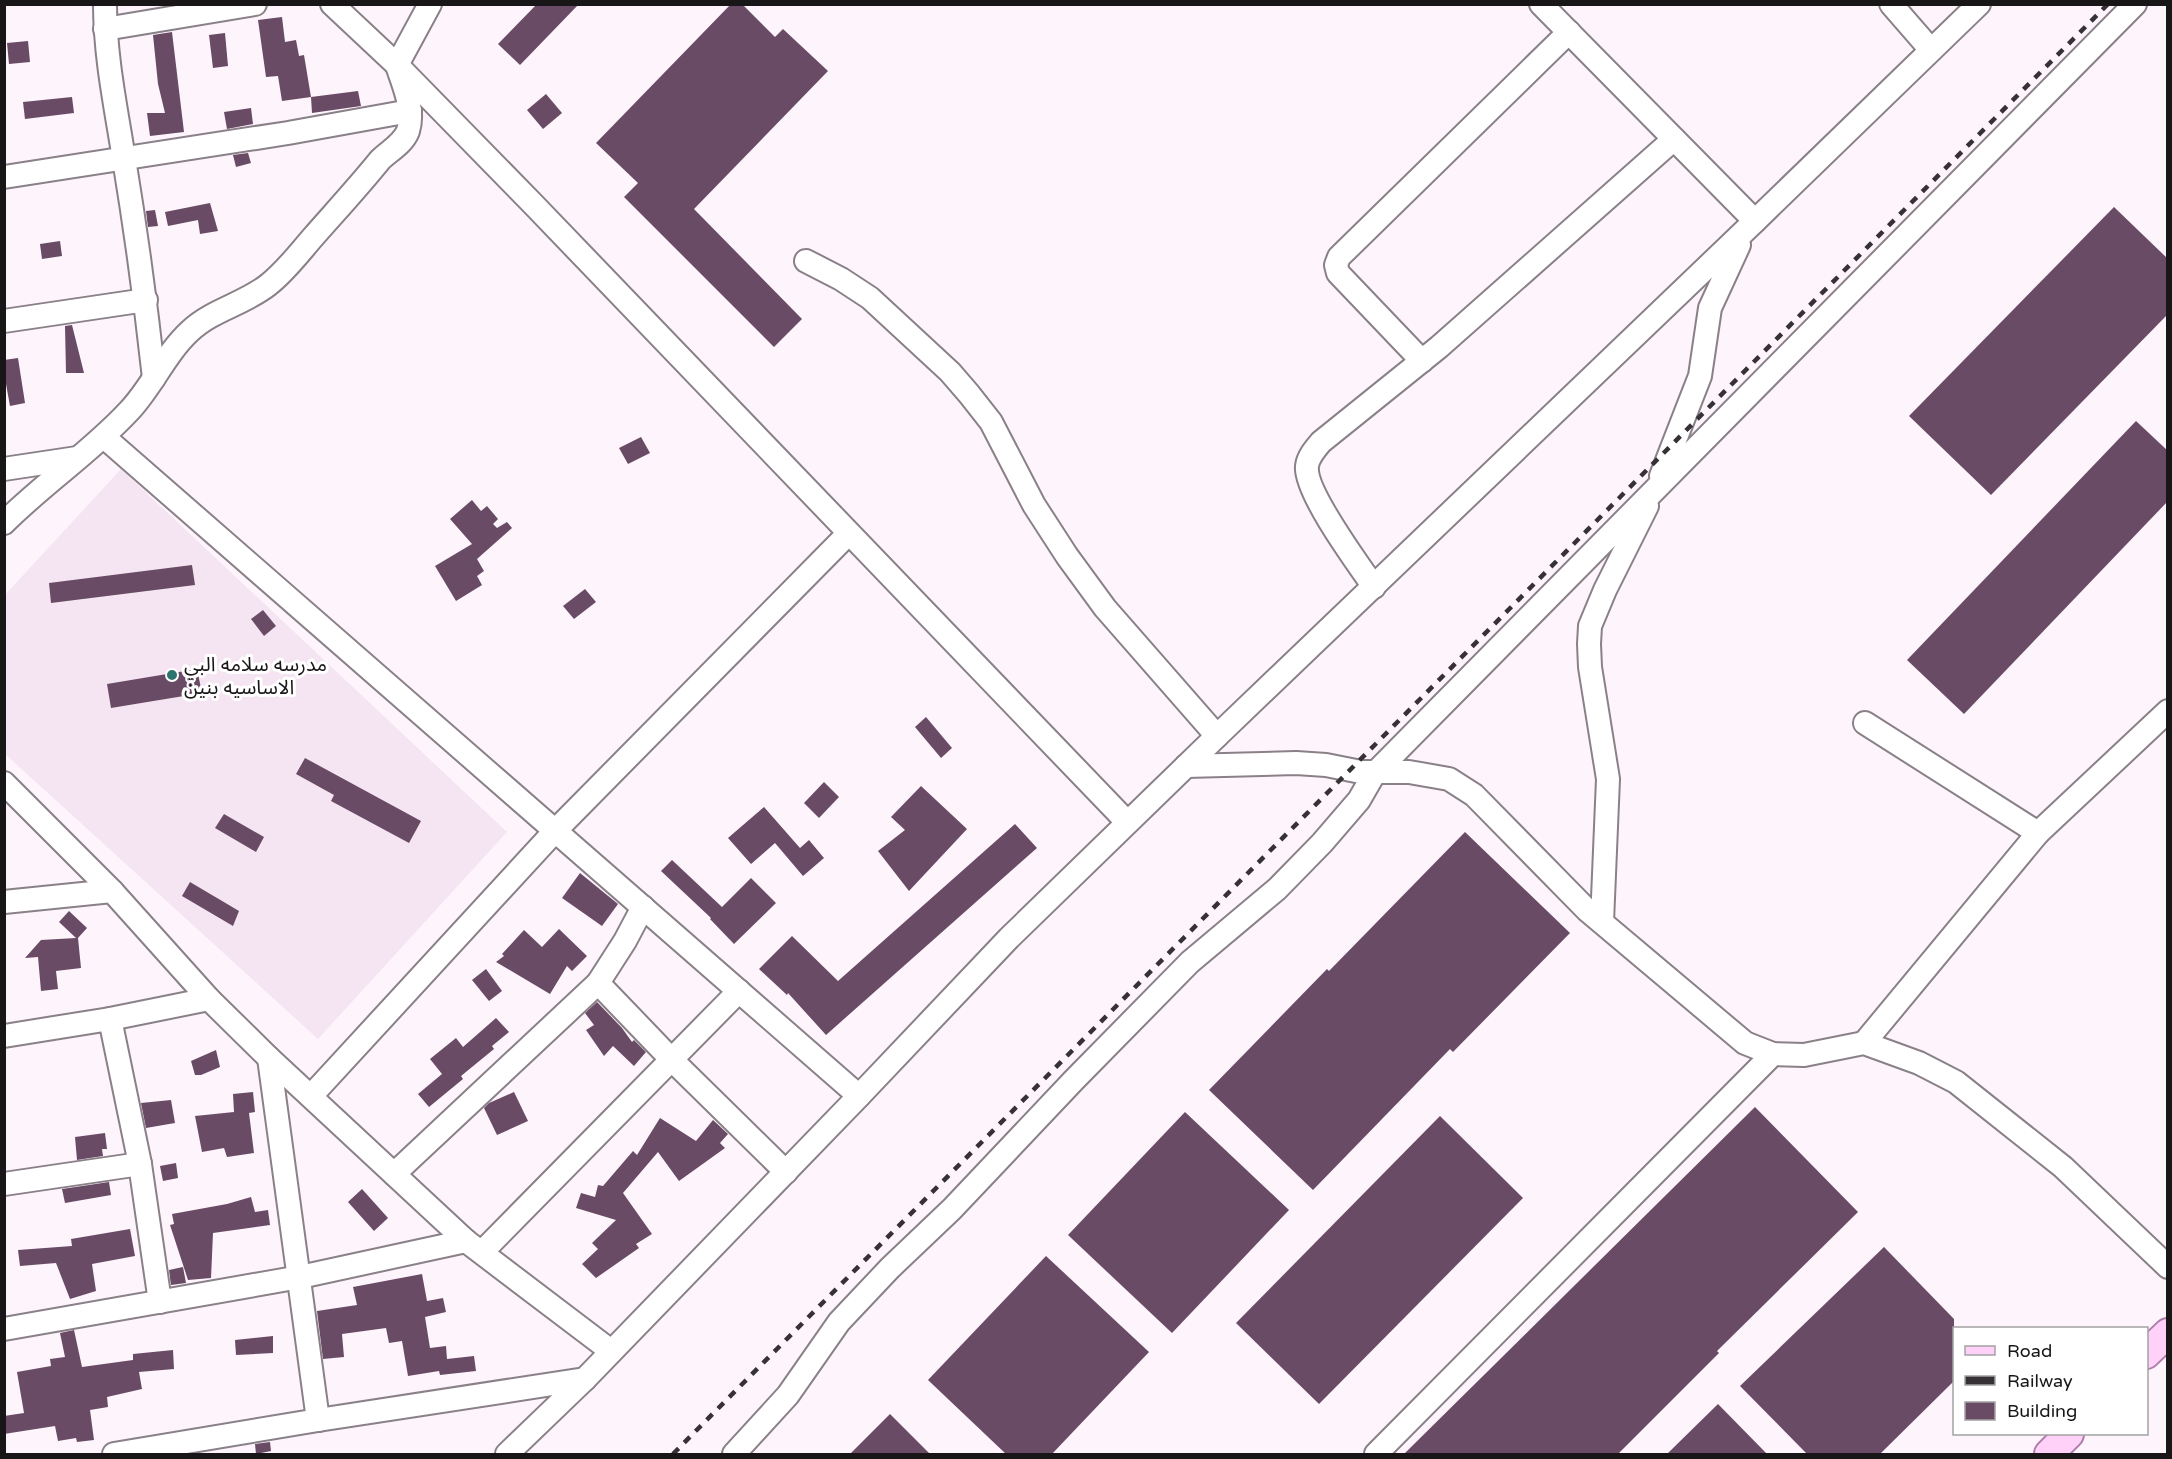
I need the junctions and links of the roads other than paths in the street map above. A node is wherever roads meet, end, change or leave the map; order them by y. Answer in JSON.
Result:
{"nodes":[{"id":1,"x":105,"y":4,"type":"edge"},
{"id":2,"x":255,"y":4,"type":"edge"},
{"id":3,"x":332,"y":4,"type":"edge"},
{"id":4,"x":430,"y":4,"type":"edge"},
{"id":5,"x":1541,"y":4,"type":"edge"},
{"id":6,"x":1891,"y":4,"type":"edge"},
{"id":7,"x":1979,"y":4,"type":"edge"},
{"id":8,"x":2135,"y":4,"type":"edge"},
{"id":9,"x":105,"y":29,"type":"junction"},
{"id":10,"x":1569,"y":32,"type":"junction"},
{"id":11,"x":1931,"y":50,"type":"junction"},
{"id":12,"x":397,"y":64,"type":"junction"},
{"id":13,"x":410,"y":111,"type":"junction"},
{"id":14,"x":1674,"y":139,"type":"junction"},
{"id":15,"x":124,"y":159,"type":"junction"},
{"id":16,"x":4,"y":177,"type":"edge"},
{"id":17,"x":1751,"y":226,"type":"junction"},
{"id":18,"x":806,"y":261,"type":"dead end"},
{"id":19,"x":146,"y":300,"type":"junction"},
{"id":20,"x":4,"y":321,"type":"edge"},
{"id":21,"x":1422,"y":361,"type":"junction"},
{"id":22,"x":154,"y":378,"type":"junction"},
{"id":23,"x":104,"y":437,"type":"junction"},
{"id":24,"x":78,"y":458,"type":"junction"},
{"id":25,"x":4,"y":469,"type":"edge"},
{"id":26,"x":1656,"y":488,"type":"junction"},
{"id":27,"x":4,"y":523,"type":"edge"},
{"id":28,"x":848,"y":534,"type":"junction"},
{"id":29,"x":1374,"y":587,"type":"junction"},
{"id":30,"x":2168,"y":711,"type":"edge"},
{"id":31,"x":1865,"y":723,"type":"dead end"},
{"id":32,"x":1217,"y":736,"type":"junction"},
{"id":33,"x":1185,"y":766,"type":"junction"},
{"id":34,"x":1374,"y":774,"type":"junction"},
{"id":35,"x":4,"y":783,"type":"edge"},
{"id":36,"x":1127,"y":822,"type":"junction"},
{"id":37,"x":555,"y":831,"type":"junction"},
{"id":38,"x":2038,"y":833,"type":"junction"},
{"id":39,"x":112,"y":891,"type":"junction"},
{"id":40,"x":4,"y":902,"type":"edge"},
{"id":41,"x":643,"y":907,"type":"junction"},
{"id":42,"x":1602,"y":922,"type":"junction"},
{"id":43,"x":598,"y":983,"type":"junction"},
{"id":44,"x":739,"y":991,"type":"junction"},
{"id":45,"x":209,"y":999,"type":"junction"},
{"id":46,"x":110,"y":1019,"type":"junction"},
{"id":47,"x":4,"y":1036,"type":"edge"},
{"id":48,"x":1863,"y":1043,"type":"junction"},
{"id":49,"x":1773,"y":1054,"type":"junction"},
{"id":50,"x":269,"y":1058,"type":"junction"},
{"id":51,"x":671,"y":1059,"type":"junction"},
{"id":52,"x":311,"y":1096,"type":"junction"},
{"id":53,"x":860,"y":1096,"type":"junction"},
{"id":54,"x":140,"y":1164,"type":"junction"},
{"id":55,"x":786,"y":1172,"type":"junction"},
{"id":56,"x":394,"y":1174,"type":"junction"},
{"id":57,"x":4,"y":1184,"type":"edge"},
{"id":58,"x":474,"y":1246,"type":"junction"},
{"id":59,"x":2168,"y":1267,"type":"edge"},
{"id":60,"x":300,"y":1277,"type":"junction"},
{"id":61,"x":160,"y":1302,"type":"junction"},
{"id":62,"x":4,"y":1329,"type":"edge"},
{"id":63,"x":2168,"y":1333,"type":"edge"},
{"id":64,"x":611,"y":1351,"type":"junction"},
{"id":65,"x":2148,"y":1352,"type":"edge"},
{"id":66,"x":585,"y":1378,"type":"junction"},
{"id":67,"x":318,"y":1420,"type":"junction"},
{"id":68,"x":2068,"y":1435,"type":"edge"},
{"id":69,"x":114,"y":1455,"type":"edge"},
{"id":70,"x":507,"y":1455,"type":"edge"},
{"id":71,"x":734,"y":1455,"type":"edge"},
{"id":72,"x":1376,"y":1455,"type":"edge"},
{"id":73,"x":2049,"y":1455,"type":"edge"}],
"edges":[{"from":1,"to":9,"type":"street"},
{"from":2,"to":9,"type":"street"},
{"from":3,"to":12,"type":"street"},
{"from":4,"to":12,"type":"street"},
{"from":5,"to":10,"type":"street"},
{"from":6,"to":11,"type":"street"},
{"from":7,"to":11,"type":"street"},
{"from":8,"to":26,"type":"street"},
{"from":9,"to":15,"type":"street"},
{"from":10,"to":14,"type":"street"},
{"from":10,"to":21,"type":"street"},
{"from":11,"to":17,"type":"street"},
{"from":12,"to":13,"type":"street"},
{"from":12,"to":28,"type":"street"},
{"from":13,"to":15,"type":"street"},
{"from":13,"to":22,"type":"street"},
{"from":14,"to":17,"type":"street"},
{"from":14,"to":21,"type":"street"},
{"from":15,"to":16,"type":"street"},
{"from":15,"to":19,"type":"street"},
{"from":17,"to":26,"type":"street"},
{"from":17,"to":29,"type":"street"},
{"from":18,"to":32,"type":"street"},
{"from":19,"to":20,"type":"street"},
{"from":19,"to":22,"type":"street"},
{"from":21,"to":29,"type":"street"},
{"from":22,"to":23,"type":"street"},
{"from":23,"to":24,"type":"street"},
{"from":23,"to":37,"type":"street"},
{"from":24,"to":25,"type":"street"},
{"from":24,"to":27,"type":"street"},
{"from":26,"to":34,"type":"street"},
{"from":26,"to":42,"type":"street"},
{"from":28,"to":36,"type":"street"},
{"from":28,"to":37,"type":"street"},
{"from":29,"to":32,"type":"street"},
{"from":30,"to":38,"type":"street"},
{"from":31,"to":38,"type":"street"},
{"from":32,"to":33,"type":"street"},
{"from":33,"to":34,"type":"street"},
{"from":33,"to":36,"type":"street"},
{"from":34,"to":42,"type":"street"},
{"from":34,"to":71,"type":"street"},
{"from":35,"to":39,"type":"street"},
{"from":36,"to":53,"type":"street"},
{"from":37,"to":41,"type":"street"},
{"from":37,"to":52,"type":"street"},
{"from":38,"to":48,"type":"street"},
{"from":39,"to":40,"type":"street"},
{"from":39,"to":45,"type":"street"},
{"from":41,"to":43,"type":"street"},
{"from":41,"to":44,"type":"street"},
{"from":42,"to":49,"type":"street"},
{"from":43,"to":51,"type":"street"},
{"from":43,"to":56,"type":"street"},
{"from":44,"to":51,"type":"street"},
{"from":44,"to":53,"type":"street"},
{"from":45,"to":46,"type":"street"},
{"from":45,"to":50,"type":"street"},
{"from":46,"to":47,"type":"street"},
{"from":46,"to":54,"type":"street"},
{"from":48,"to":49,"type":"street"},
{"from":48,"to":59,"type":"street"},
{"from":49,"to":72,"type":"street"},
{"from":50,"to":52,"type":"street"},
{"from":50,"to":60,"type":"street"},
{"from":51,"to":55,"type":"street"},
{"from":51,"to":58,"type":"street"},
{"from":52,"to":56,"type":"street"},
{"from":53,"to":55,"type":"street"},
{"from":54,"to":57,"type":"street"},
{"from":54,"to":61,"type":"street"},
{"from":55,"to":64,"type":"street"},
{"from":56,"to":58,"type":"street"},
{"from":58,"to":60,"type":"street"},
{"from":58,"to":64,"type":"street"},
{"from":60,"to":61,"type":"street"},
{"from":60,"to":67,"type":"street"},
{"from":61,"to":62,"type":"street"},
{"from":63,"to":65,"type":"main road"},
{"from":64,"to":66,"type":"street"},
{"from":66,"to":67,"type":"street"},
{"from":66,"to":70,"type":"street"},
{"from":67,"to":69,"type":"street"},
{"from":68,"to":73,"type":"main road"}]}
